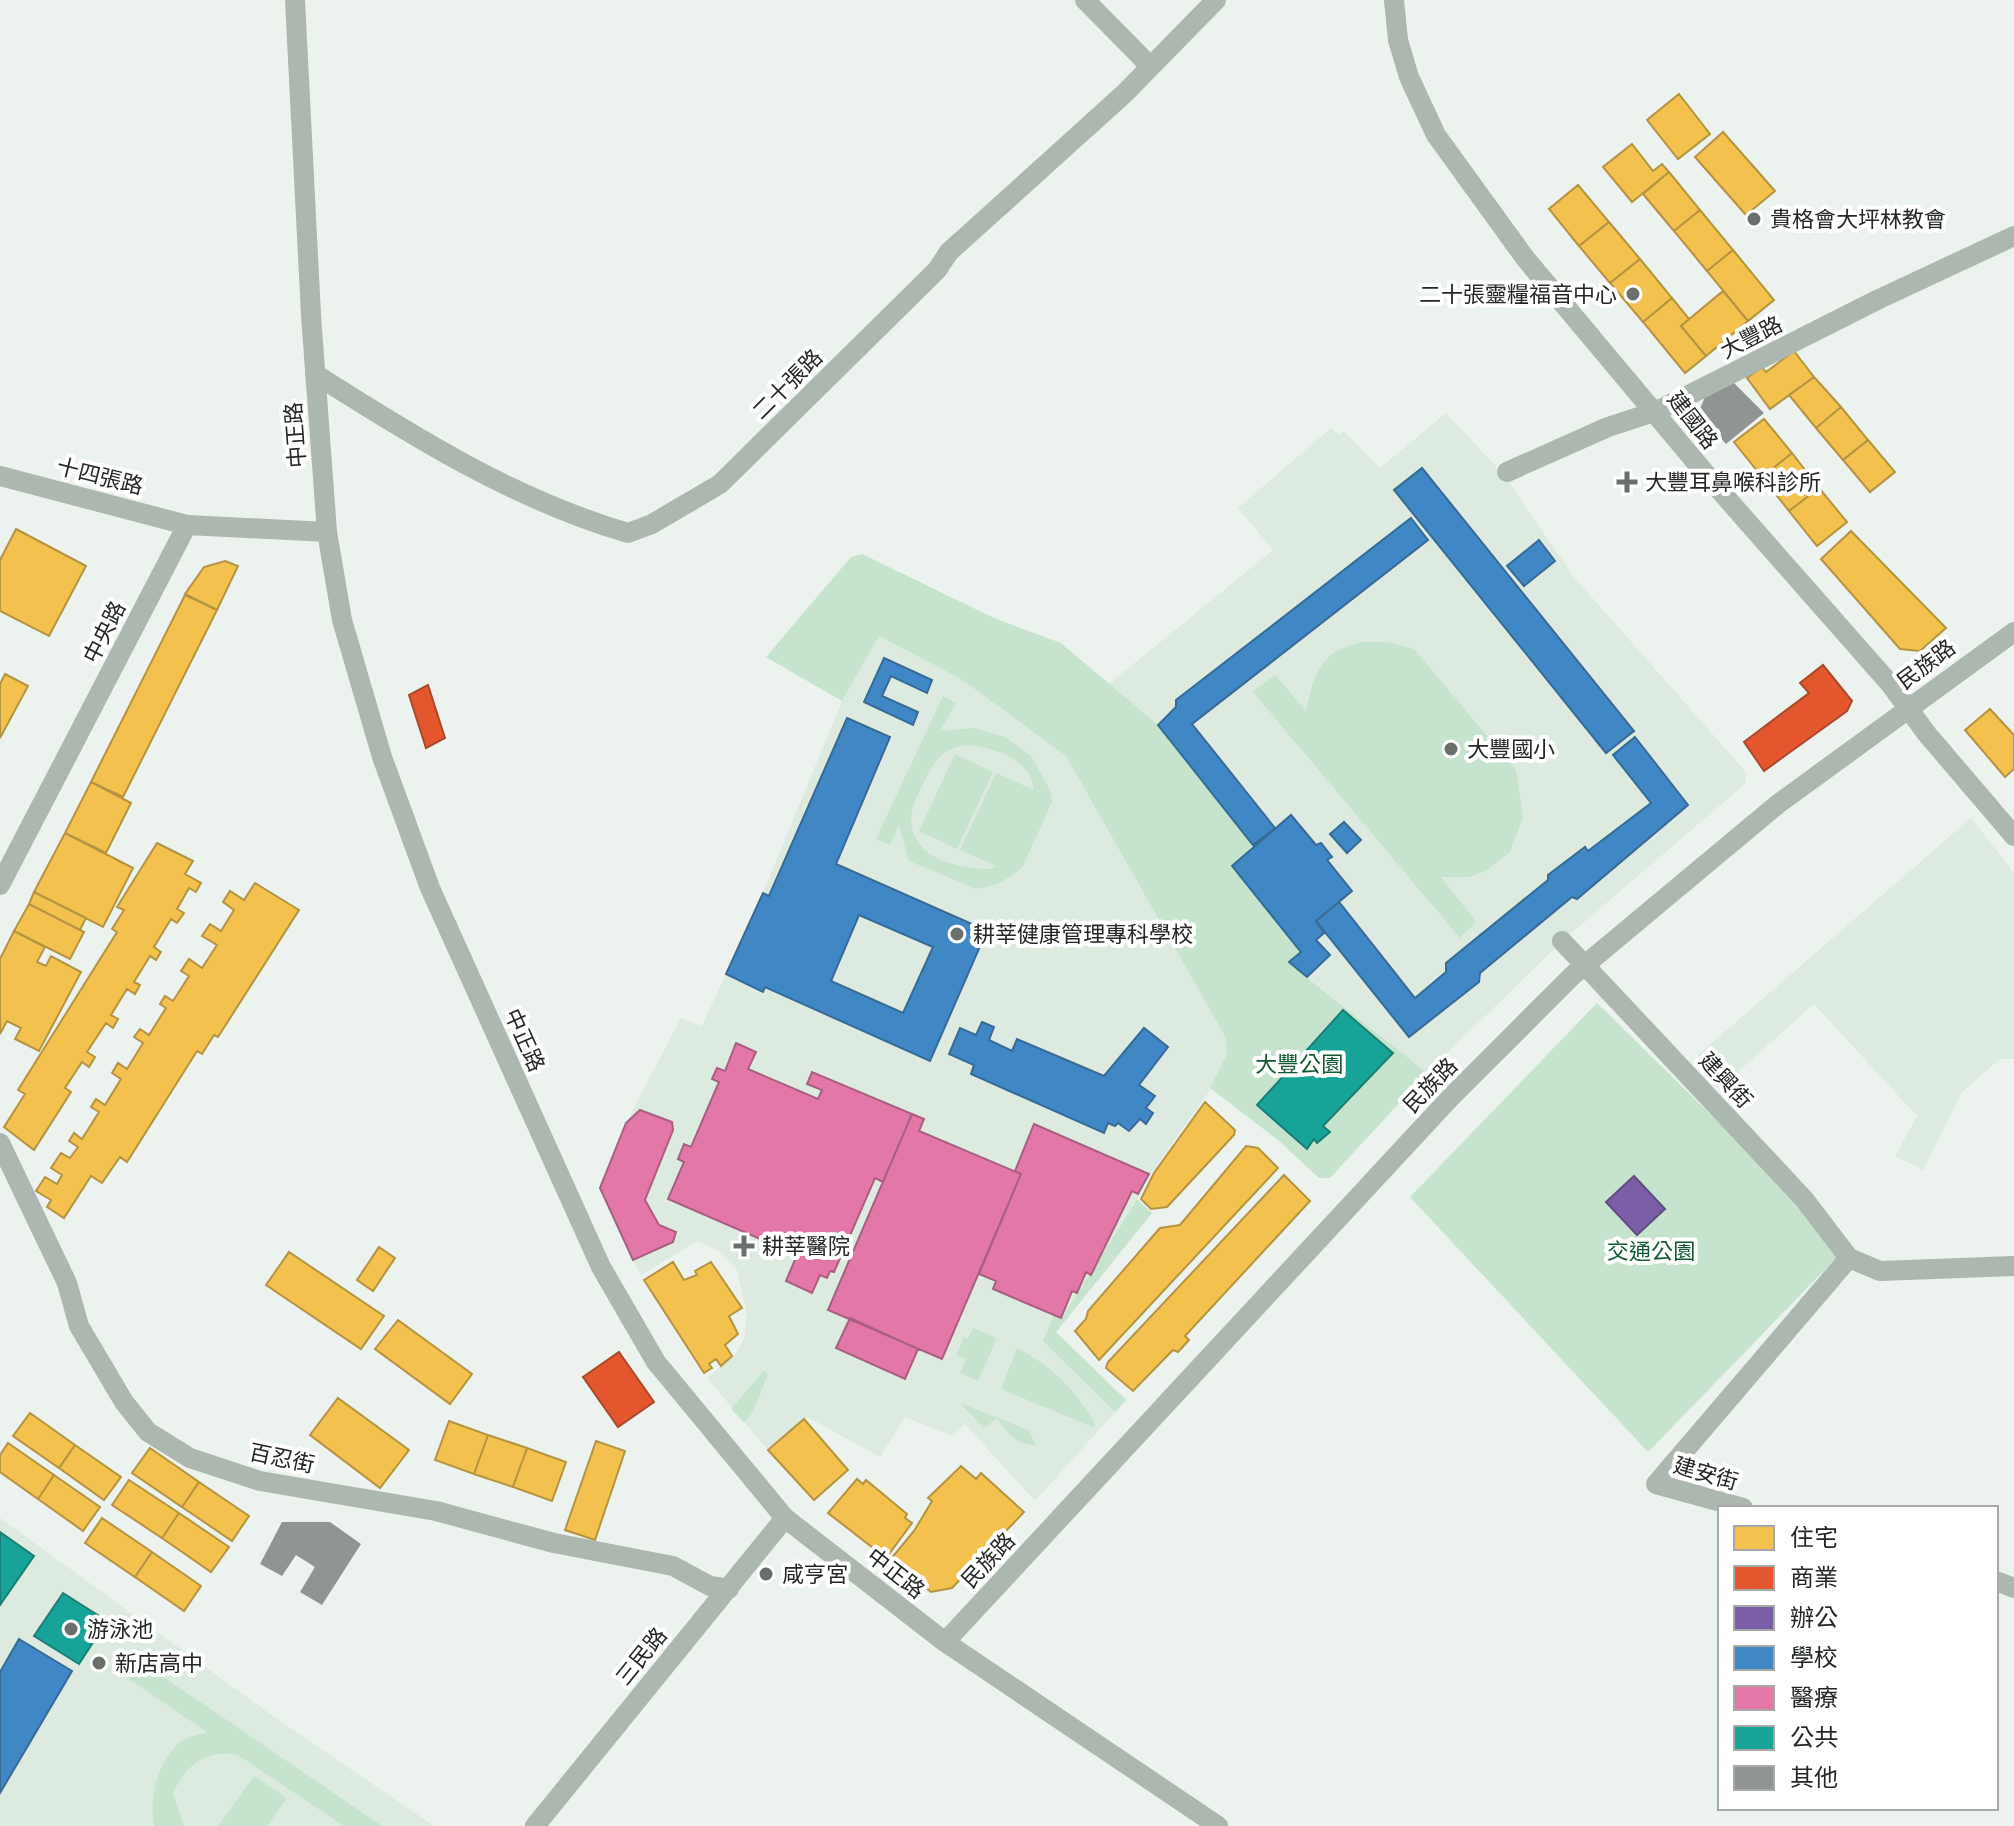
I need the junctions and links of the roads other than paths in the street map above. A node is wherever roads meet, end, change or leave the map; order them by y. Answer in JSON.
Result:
{"nodes":[{"id":1,"x":295,"y":0,"type":"edge"},
{"id":2,"x":1085,"y":0,"type":"edge"},
{"id":3,"x":1216,"y":0,"type":"edge"},
{"id":4,"x":1394,"y":0,"type":"edge"},
{"id":5,"x":1150,"y":66,"type":"junction"},
{"id":6,"x":2014,"y":236,"type":"edge"},
{"id":7,"x":315,"y":374,"type":"junction"},
{"id":8,"x":1657,"y":411,"type":"junction"},
{"id":9,"x":1507,"y":472,"type":"dead end"},
{"id":10,"x":0,"y":476,"type":"edge"},
{"id":11,"x":187,"y":525,"type":"junction"},
{"id":12,"x":327,"y":532,"type":"junction"},
{"id":13,"x":2014,"y":632,"type":"edge"},
{"id":14,"x":1909,"y":707,"type":"junction"},
{"id":15,"x":2014,"y":836,"type":"edge"},
{"id":16,"x":0,"y":885,"type":"edge"},
{"id":17,"x":1562,"y":941,"type":"dead end"},
{"id":18,"x":1586,"y":963,"type":"junction"},
{"id":19,"x":0,"y":1143,"type":"edge"},
{"id":20,"x":1849,"y":1258,"type":"junction"},
{"id":21,"x":2014,"y":1266,"type":"edge"},
{"id":22,"x":1736,"y":1506,"type":"edge"},
{"id":23,"x":785,"y":1518,"type":"junction"},
{"id":24,"x":729,"y":1589,"type":"junction"},
{"id":25,"x":945,"y":1642,"type":"junction"},
{"id":26,"x":535,"y":1826,"type":"edge"},
{"id":27,"x":1218,"y":1826,"type":"edge"}],
"edges":[{"from":1,"to":7,"type":"street","name":"中正路"},
{"from":2,"to":5,"type":"street"},
{"from":3,"to":5,"type":"street","name":"二十張路"},
{"from":4,"to":8,"type":"street","name":"建國路"},
{"from":5,"to":7,"type":"street","name":"二十張路"},
{"from":6,"to":8,"type":"street","name":"大豐路"},
{"from":7,"to":12,"type":"street","name":"中正路"},
{"from":8,"to":9,"type":"street","name":"大豐路"},
{"from":8,"to":14,"type":"street","name":"建國路"},
{"from":10,"to":11,"type":"street","name":"十四張路"},
{"from":11,"to":12,"type":"street"},
{"from":11,"to":16,"type":"street","name":"中央路"},
{"from":12,"to":23,"type":"street","name":"中正路"},
{"from":13,"to":14,"type":"street","name":"民族路"},
{"from":14,"to":15,"type":"street","name":"建國路"},
{"from":14,"to":18,"type":"street","name":"民族路"},
{"from":17,"to":18,"type":"street","name":"建興街"},
{"from":18,"to":20,"type":"street","name":"建興街"},
{"from":18,"to":25,"type":"street","name":"民族路"},
{"from":19,"to":24,"type":"street","name":"百忍街"},
{"from":20,"to":21,"type":"street"},
{"from":20,"to":22,"type":"street","name":"建安街"},
{"from":23,"to":24,"type":"street","name":"三民路"},
{"from":23,"to":25,"type":"street","name":"中正路"},
{"from":24,"to":26,"type":"street","name":"三民路"},
{"from":25,"to":27,"type":"street","name":"中正路"}]}
